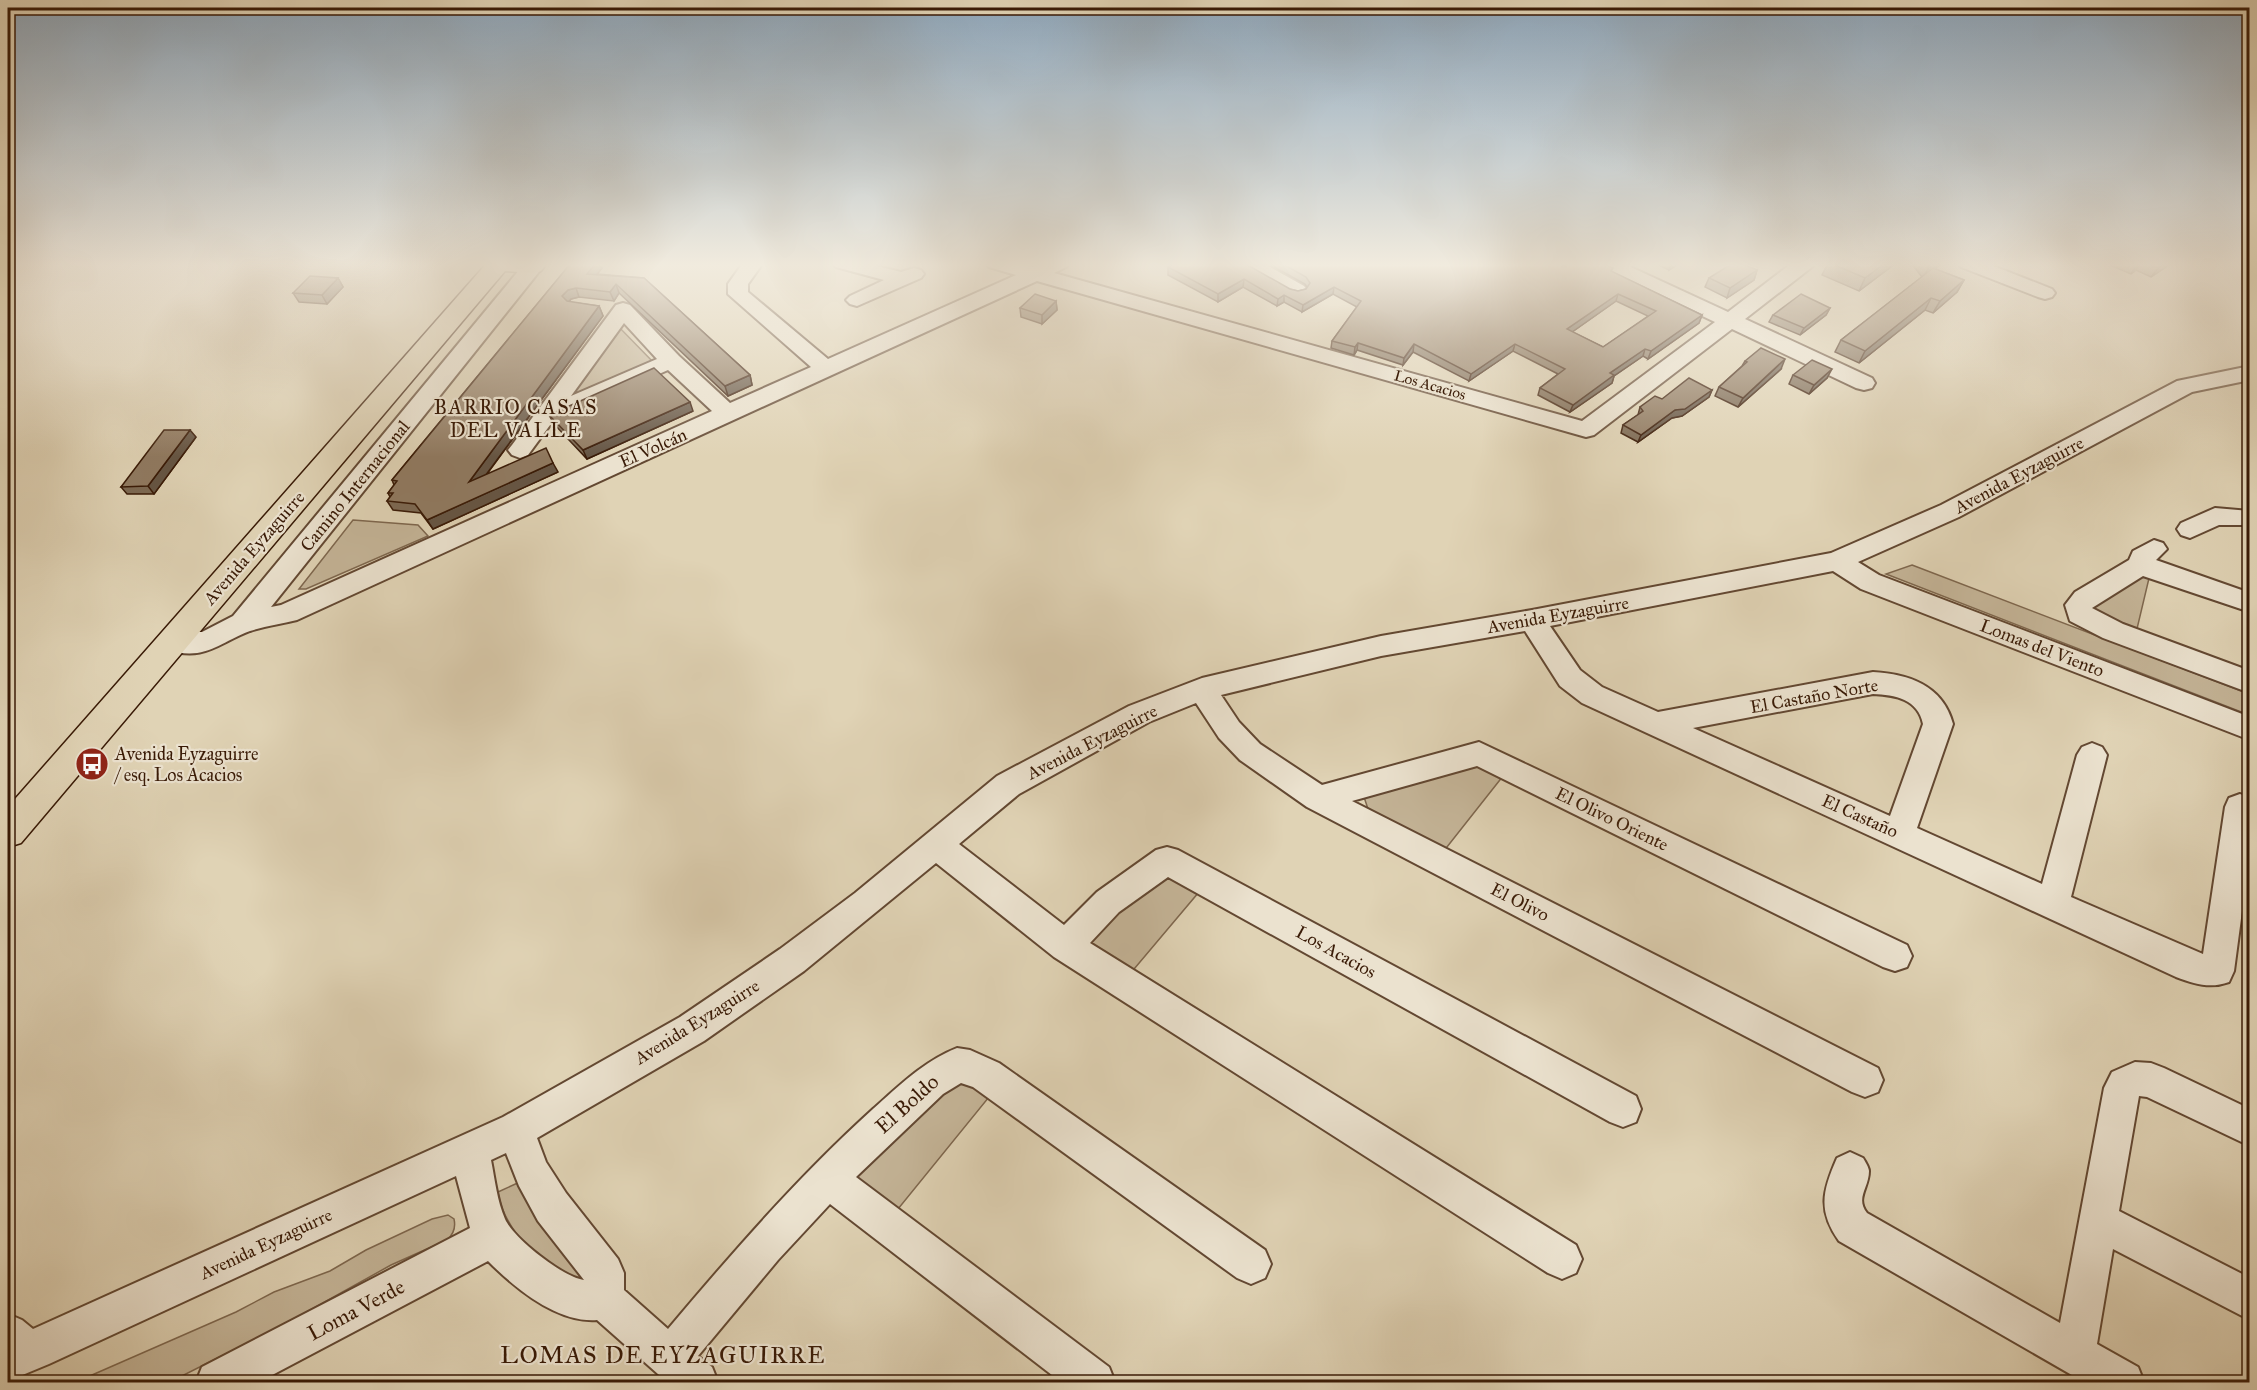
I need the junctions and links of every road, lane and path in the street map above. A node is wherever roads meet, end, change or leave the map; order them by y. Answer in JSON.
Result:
{"nodes":[{"id":1,"x":443,"y":328,"type":"edge"},
{"id":2,"x":483,"y":328,"type":"edge"},
{"id":3,"x":599,"y":328,"type":"edge"},
{"id":4,"x":634,"y":328,"type":"edge"},
{"id":5,"x":778,"y":328,"type":"edge"},
{"id":6,"x":917,"y":328,"type":"edge"},
{"id":7,"x":1226,"y":328,"type":"edge"},
{"id":8,"x":1720,"y":328,"type":"edge"},
{"id":9,"x":1747,"y":328,"type":"edge"},
{"id":10,"x":671,"y":361,"type":"junction"},
{"id":11,"x":827,"y":369,"type":"junction"},
{"id":12,"x":2250,"y":373,"type":"edge"},
{"id":13,"x":1864,"y":383,"type":"dead end"},
{"id":14,"x":728,"y":414,"type":"junction"},
{"id":15,"x":543,"y":417,"type":"junction"},
{"id":16,"x":520,"y":450,"type":"dead end"},
{"id":17,"x":2247,"y":513,"type":"edge"},
{"id":18,"x":2190,"y":529,"type":"dead end"},
{"id":19,"x":1837,"y":561,"type":"junction"},
{"id":20,"x":2250,"y":603,"type":"edge"},
{"id":21,"x":1532,"y":620,"type":"junction"},
{"id":22,"x":243,"y":623,"type":"junction"},
{"id":23,"x":174,"y":642,"type":"junction"},
{"id":24,"x":2250,"y":682,"type":"edge"},
{"id":25,"x":1202,"y":689,"type":"junction"},
{"id":26,"x":1698,"y":716,"type":"junction"},
{"id":27,"x":1656,"y":724,"type":"junction"},
{"id":28,"x":2250,"y":729,"type":"edge"},
{"id":29,"x":1705,"y":746,"type":"junction"},
{"id":30,"x":2092,"y":755,"type":"dead end"},
{"id":31,"x":1318,"y":798,"type":"junction"},
{"id":32,"x":2240,"y":807,"type":"dead end"},
{"id":33,"x":8,"y":832,"type":"edge"},
{"id":34,"x":1899,"y":834,"type":"junction"},
{"id":35,"x":935,"y":844,"type":"junction"},
{"id":36,"x":2053,"y":904,"type":"junction"},
{"id":37,"x":1066,"y":946,"type":"junction"},
{"id":38,"x":1895,"y":956,"type":"dead end"},
{"id":39,"x":1865,"y":1080,"type":"dead end"},
{"id":40,"x":1623,"y":1109,"type":"dead end"},
{"id":41,"x":2250,"y":1128,"type":"edge"},
{"id":42,"x":516,"y":1130,"type":"junction"},
{"id":43,"x":470,"y":1151,"type":"junction"},
{"id":44,"x":1850,"y":1172,"type":"dead end"},
{"id":45,"x":828,"y":1179,"type":"junction"},
{"id":46,"x":2099,"y":1221,"type":"junction"},
{"id":47,"x":494,"y":1237,"type":"junction"},
{"id":48,"x":1562,"y":1259,"type":"dead end"},
{"id":49,"x":1251,"y":1264,"type":"dead end"},
{"id":50,"x":604,"y":1299,"type":"junction"},
{"id":51,"x":2250,"y":1300,"type":"edge"},
{"id":52,"x":17,"y":1348,"type":"edge"},
{"id":53,"x":2075,"y":1355,"type":"junction"},
{"id":54,"x":684,"y":1370,"type":"edge"},
{"id":55,"x":217,"y":1383,"type":"edge"},
{"id":56,"x":1094,"y":1383,"type":"edge"},
{"id":57,"x":2123,"y":1383,"type":"edge"}],
"edges":[{"from":1,"to":23,"type":"main road","name":"Avenida Eyzaguirre"},
{"from":2,"to":22,"type":"street","name":"Camino Internacional"},
{"from":3,"to":15,"type":"street"},
{"from":4,"to":10,"type":"street"},
{"from":5,"to":11,"type":"street"},
{"from":6,"to":11,"type":"street","name":"El Volcán"},
{"from":7,"to":8,"type":"street","name":"Los Acacios"},
{"from":9,"to":13,"type":"street"},
{"from":10,"to":14,"type":"street"},
{"from":10,"to":15,"type":"street"},
{"from":11,"to":14,"type":"street","name":"El Volcán"},
{"from":12,"to":19,"type":"street","name":"Avenida Eyzaguirre"},
{"from":14,"to":22,"type":"street","name":"El Volcán"},
{"from":15,"to":16,"type":"street"},
{"from":17,"to":18,"type":"street"},
{"from":19,"to":21,"type":"street","name":"Avenida Eyzaguirre"},
{"from":19,"to":28,"type":"street","name":"Lomas del Viento"},
{"from":20,"to":24,"type":"street"},
{"from":21,"to":25,"type":"street","name":"Avenida Eyzaguirre"},
{"from":21,"to":27,"type":"street","name":"El Castaño"},
{"from":22,"to":23,"type":"street","name":"Camino Internacional"},
{"from":23,"to":33,"type":"main road","name":"Avenida Eyzaguirre"},
{"from":25,"to":31,"type":"street","name":"El Olivo"},
{"from":25,"to":35,"type":"street","name":"Avenida Eyzaguirre"},
{"from":26,"to":27,"type":"street","name":"El Castaño Norte"},
{"from":26,"to":29,"type":"street"},
{"from":26,"to":34,"type":"street","name":"El Castaño Norte"},
{"from":27,"to":29,"type":"street","name":"El Castaño"},
{"from":29,"to":34,"type":"street","name":"El Castaño"},
{"from":30,"to":36,"type":"street"},
{"from":31,"to":38,"type":"street","name":"El Olivo Oriente"},
{"from":31,"to":39,"type":"street","name":"El Olivo"},
{"from":32,"to":36,"type":"street","name":"El Castaño"},
{"from":34,"to":36,"type":"street","name":"El Castaño"},
{"from":35,"to":37,"type":"street"},
{"from":35,"to":42,"type":"street","name":"Avenida Eyzaguirre"},
{"from":37,"to":40,"type":"street","name":"Los Acacios"},
{"from":37,"to":48,"type":"street"},
{"from":41,"to":46,"type":"street"},
{"from":42,"to":43,"type":"street","name":"Avenida Eyzaguirre"},
{"from":42,"to":50,"type":"street"},
{"from":43,"to":47,"type":"street"},
{"from":43,"to":52,"type":"street","name":"Avenida Eyzaguirre"},
{"from":44,"to":53,"type":"street"},
{"from":45,"to":49,"type":"street","name":"El Boldo"},
{"from":45,"to":54,"type":"street","name":"El Boldo"},
{"from":45,"to":56,"type":"street"},
{"from":46,"to":51,"type":"street"},
{"from":46,"to":53,"type":"street"},
{"from":47,"to":50,"type":"street"},
{"from":47,"to":55,"type":"street","name":"Loma Verde"},
{"from":50,"to":54,"type":"street"},
{"from":53,"to":57,"type":"street"}]}
